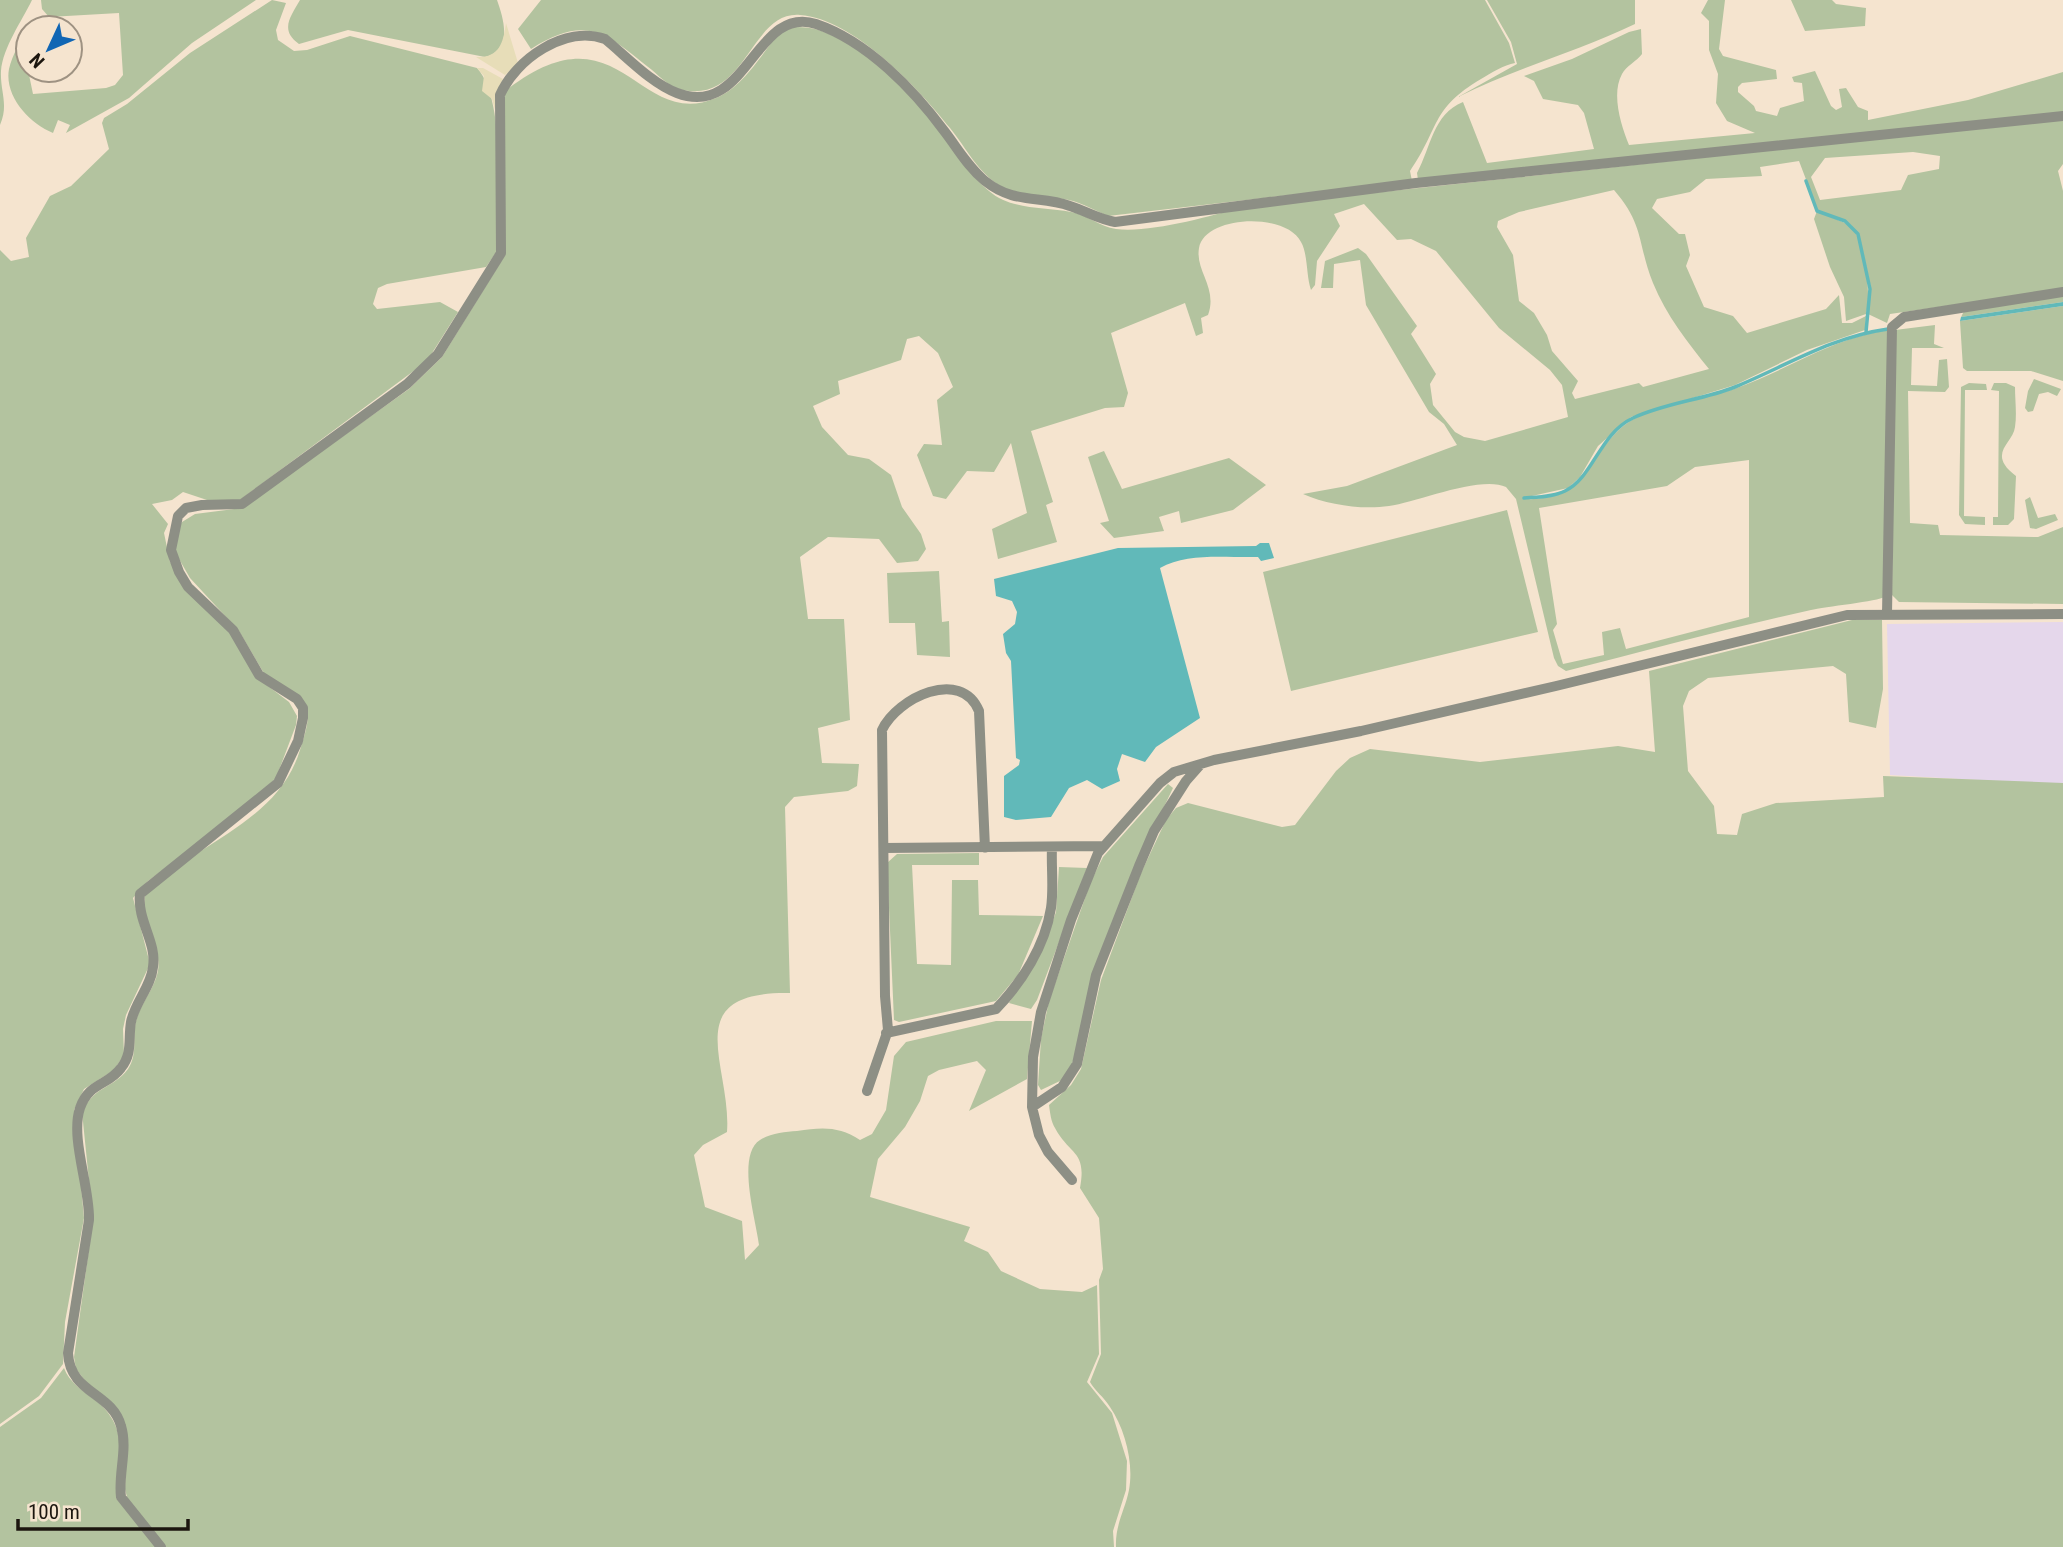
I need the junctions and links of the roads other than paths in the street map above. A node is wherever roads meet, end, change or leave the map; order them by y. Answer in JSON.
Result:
{"nodes":[{"id":1,"x":2063,"y":116,"type":"edge"},
{"id":2,"x":2063,"y":292,"type":"edge"},
{"id":3,"x":1887,"y":614,"type":"junction"},
{"id":4,"x":2063,"y":614,"type":"edge"},
{"id":5,"x":1201,"y":764,"type":"junction"},
{"id":6,"x":1103,"y":846,"type":"junction"},
{"id":7,"x":1052,"y":847,"type":"junction"},
{"id":8,"x":884,"y":848,"type":"junction"},
{"id":9,"x":985,"y":848,"type":"junction"},
{"id":10,"x":886,"y":1033,"type":"junction"},
{"id":11,"x":867,"y":1091,"type":"dead end"},
{"id":12,"x":1032,"y":1107,"type":"junction"},
{"id":13,"x":1072,"y":1180,"type":"dead end"},
{"id":14,"x":161,"y":1547,"type":"edge"}],
"edges":[{"from":1,"to":14,"type":"street"},
{"from":2,"to":3,"type":"street"},
{"from":3,"to":4,"type":"street"},
{"from":3,"to":5,"type":"street"},
{"from":5,"to":6,"type":"street"},
{"from":5,"to":12,"type":"street"},
{"from":6,"to":7,"type":"street"},
{"from":6,"to":12,"type":"street"},
{"from":7,"to":9,"type":"street"},
{"from":7,"to":10,"type":"street"},
{"from":8,"to":9,"type":"street"},
{"from":8,"to":9,"type":"street"},
{"from":8,"to":10,"type":"street"},
{"from":10,"to":11,"type":"street"},
{"from":12,"to":13,"type":"street"}]}
